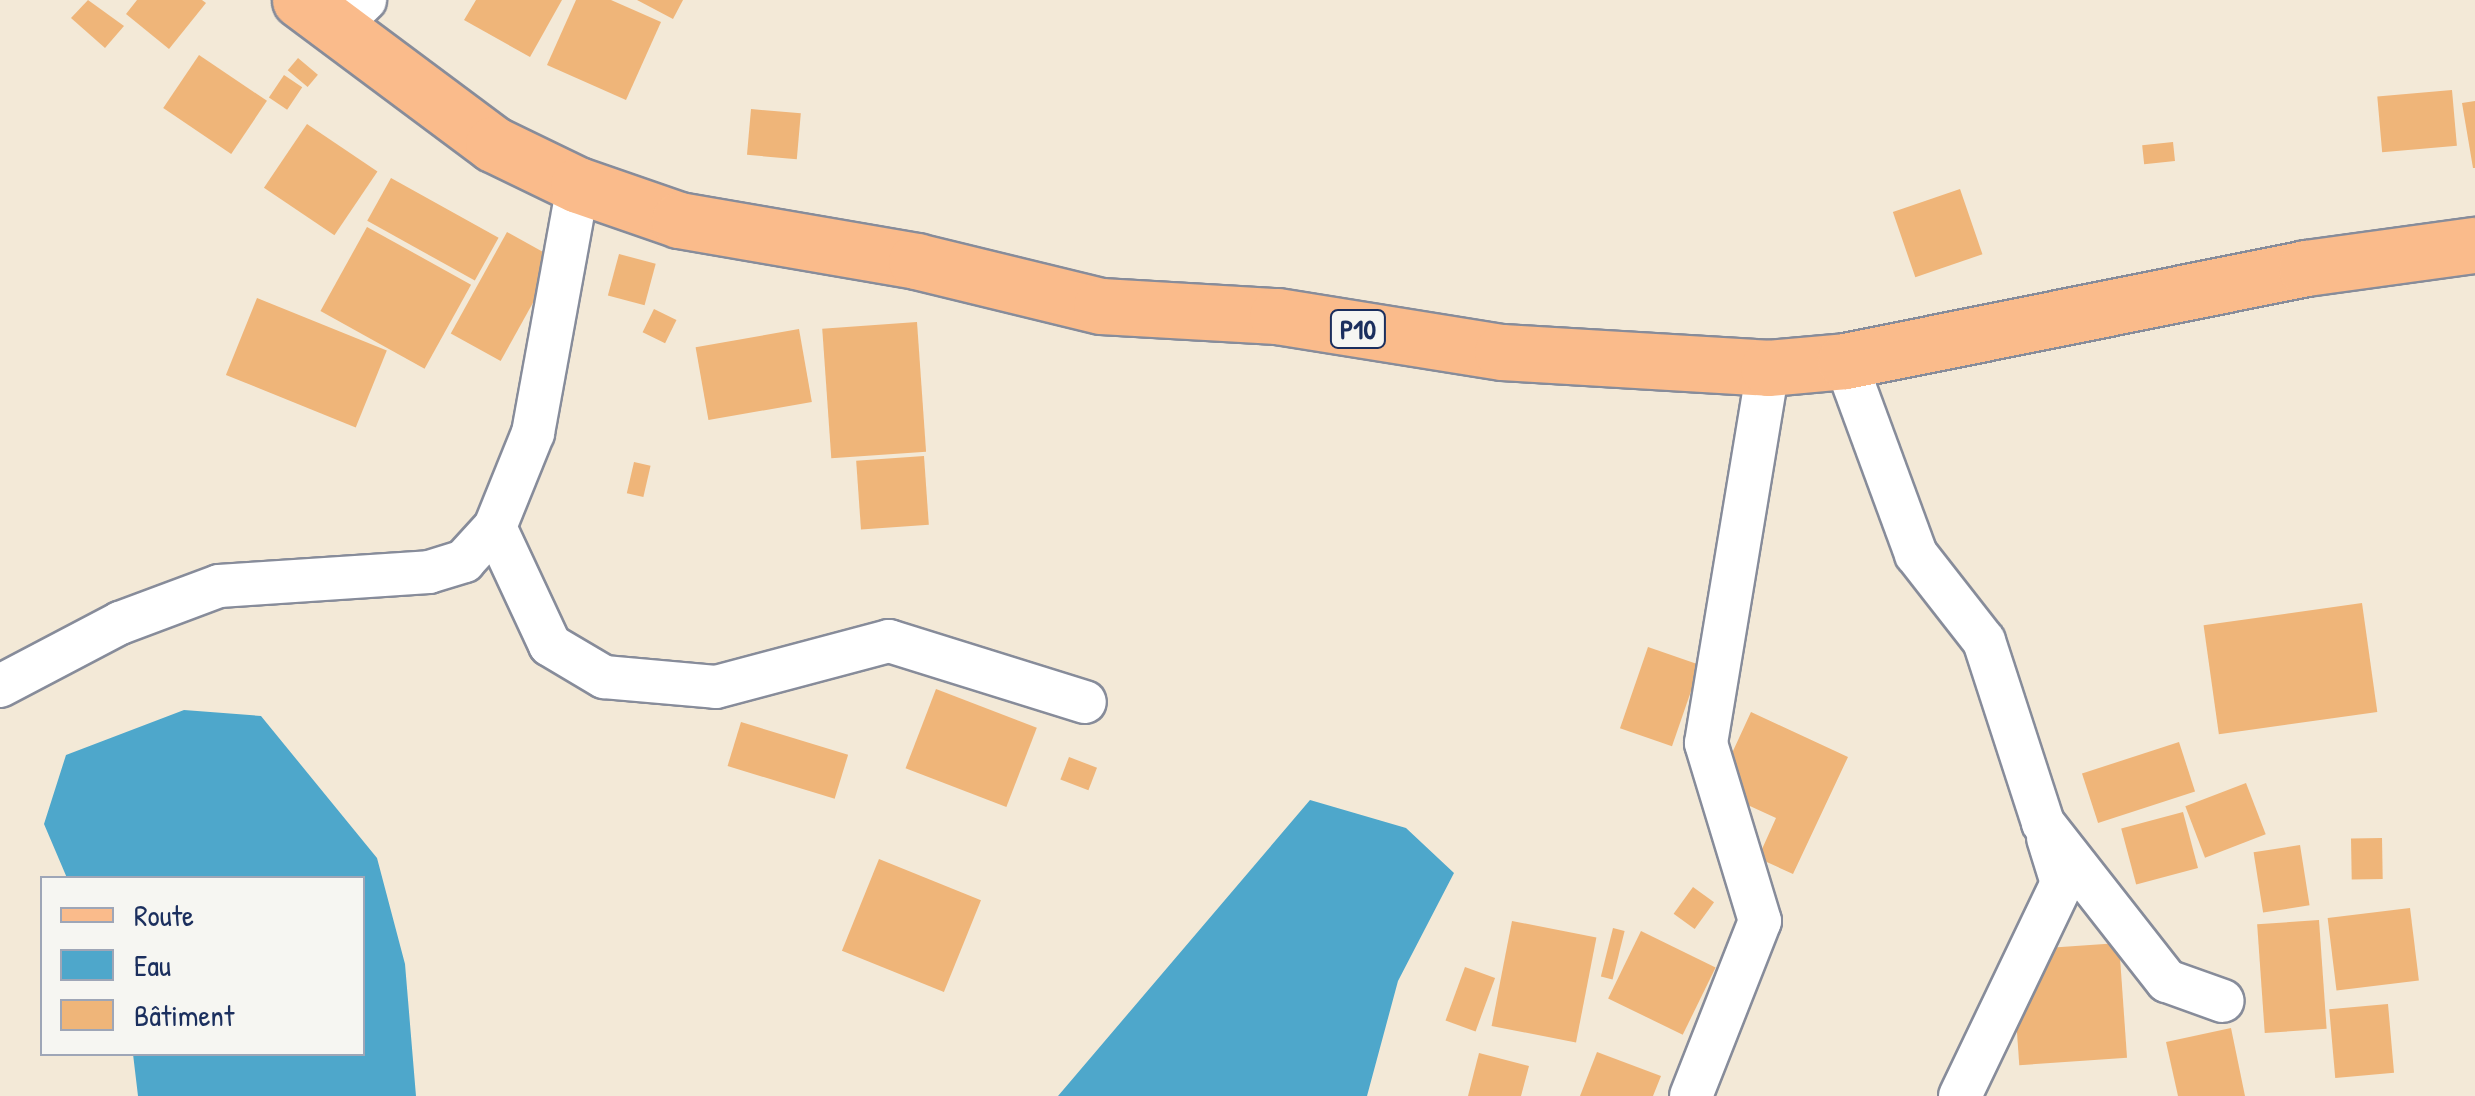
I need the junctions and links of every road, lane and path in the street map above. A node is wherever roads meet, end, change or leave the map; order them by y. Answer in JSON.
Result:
{"nodes":[{"id":1,"x":333,"y":10,"type":"edge"},
{"id":2,"x":578,"y":184,"type":"junction"},
{"id":3,"x":2475,"y":245,"type":"edge"},
{"id":4,"x":1846,"y":362,"type":"junction"},
{"id":5,"x":1768,"y":368,"type":"junction"},
{"id":6,"x":495,"y":527,"type":"junction"},
{"id":7,"x":0,"y":686,"type":"edge"},
{"id":8,"x":1086,"y":702,"type":"dead end"},
{"id":9,"x":2043,"y":823,"type":"junction"},
{"id":10,"x":2223,"y":1001,"type":"dead end"},
{"id":11,"x":1691,"y":1096,"type":"edge"},
{"id":12,"x":1960,"y":1096,"type":"edge"}],
"edges":[{"from":1,"to":2,"type":"main road","number":"P10"},
{"from":2,"to":5,"type":"main road","number":"P10"},
{"from":2,"to":6,"type":"street"},
{"from":3,"to":4,"type":"main road","number":"P10"},
{"from":4,"to":5,"type":"main road","number":"P10"},
{"from":4,"to":9,"type":"street"},
{"from":5,"to":11,"type":"street"},
{"from":6,"to":7,"type":"street"},
{"from":6,"to":8,"type":"street"},
{"from":9,"to":10,"type":"street"},
{"from":9,"to":12,"type":"street"}]}
